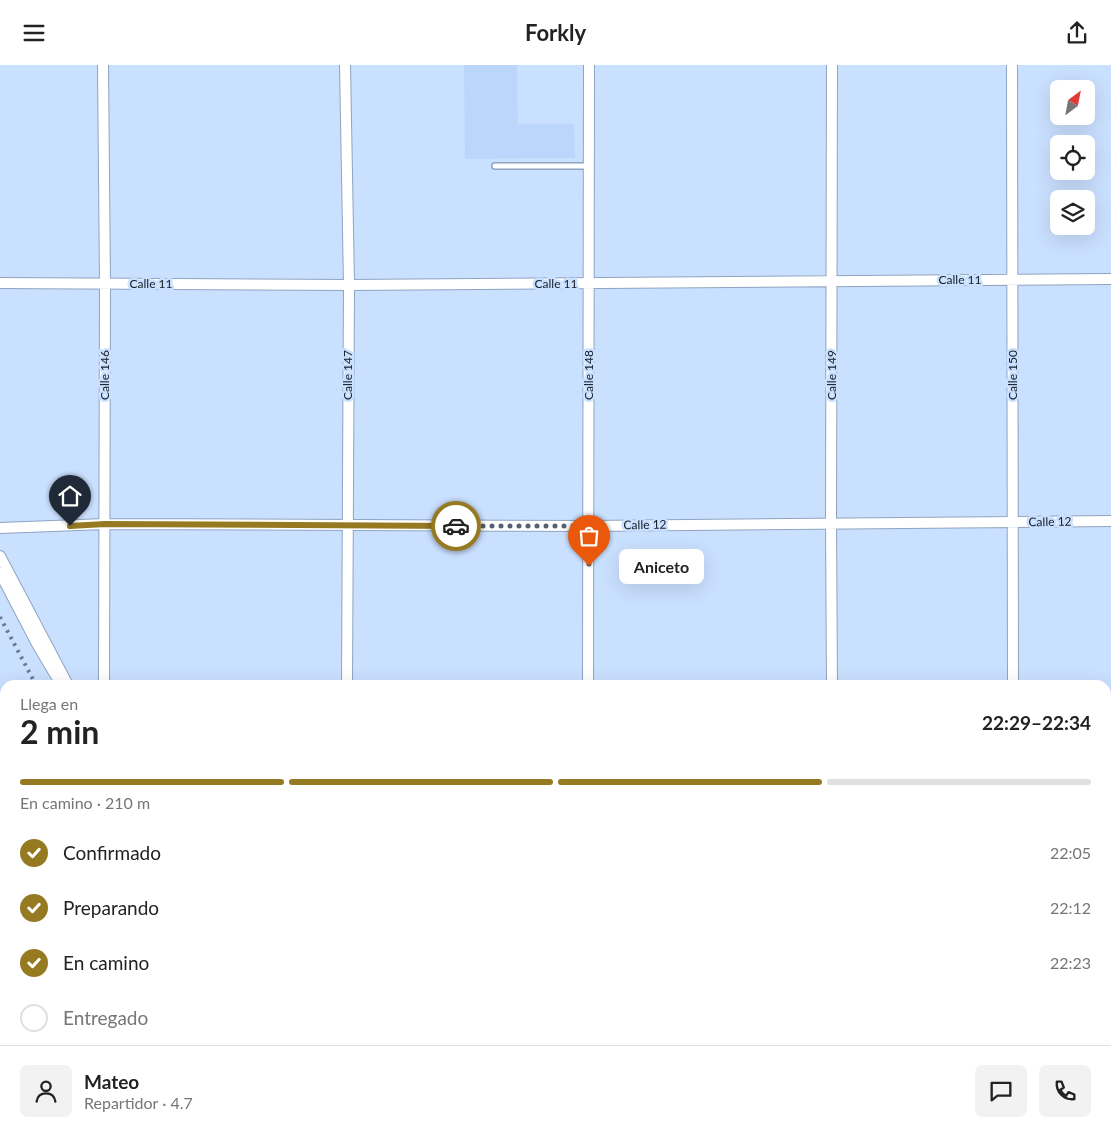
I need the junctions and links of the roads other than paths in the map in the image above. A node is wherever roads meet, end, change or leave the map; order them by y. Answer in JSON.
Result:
{"nodes":[{"id":1,"x":103,"y":65,"type":"edge"},
{"id":2,"x":345,"y":65,"type":"edge"},
{"id":3,"x":589,"y":65,"type":"edge"},
{"id":4,"x":832,"y":65,"type":"edge"},
{"id":5,"x":1012,"y":65,"type":"edge"},
{"id":6,"x":495,"y":166,"type":"dead end"},
{"id":7,"x":589,"y":166,"type":"junction"},
{"id":8,"x":1111,"y":279,"type":"edge"},
{"id":9,"x":1013,"y":280,"type":"junction"},
{"id":10,"x":833,"y":281,"type":"junction"},
{"id":11,"x":0,"y":283,"type":"edge"},
{"id":12,"x":589,"y":283,"type":"junction"},
{"id":13,"x":105,"y":284,"type":"junction"},
{"id":14,"x":349,"y":285,"type":"junction"},
{"id":15,"x":1111,"y":521,"type":"edge"},
{"id":16,"x":1012,"y":522,"type":"junction"},
{"id":17,"x":831,"y":523,"type":"junction"},
{"id":18,"x":105,"y":524,"type":"junction"},
{"id":19,"x":348,"y":525,"type":"junction"},
{"id":20,"x":589,"y":526,"type":"junction"},
{"id":21,"x":0,"y":528,"type":"edge"},
{"id":22,"x":0,"y":556,"type":"edge"},
{"id":23,"x":0,"y":573,"type":"edge"},
{"id":24,"x":59,"y":680,"type":"edge"},
{"id":25,"x":65,"y":680,"type":"edge"},
{"id":26,"x":104,"y":680,"type":"edge"},
{"id":27,"x":347,"y":680,"type":"edge"},
{"id":28,"x":588,"y":680,"type":"edge"},
{"id":29,"x":832,"y":680,"type":"edge"},
{"id":30,"x":1013,"y":680,"type":"edge"}],
"edges":[{"from":1,"to":13,"type":"street","name":"Calle 146"},
{"from":2,"to":14,"type":"street","name":"Calle 147"},
{"from":3,"to":7,"type":"street","name":"Calle 148"},
{"from":4,"to":10,"type":"street","name":"Calle 149"},
{"from":5,"to":9,"type":"street","name":"Calle 150"},
{"from":6,"to":7,"type":"lane"},
{"from":7,"to":12,"type":"street","name":"Calle 148"},
{"from":8,"to":9,"type":"street","name":"Calle 11"},
{"from":9,"to":10,"type":"street","name":"Calle 11"},
{"from":9,"to":16,"type":"street","name":"Calle 150"},
{"from":10,"to":12,"type":"street","name":"Calle 11"},
{"from":10,"to":17,"type":"street","name":"Calle 149"},
{"from":11,"to":13,"type":"street","name":"Calle 11"},
{"from":12,"to":14,"type":"street","name":"Calle 11"},
{"from":12,"to":20,"type":"street","name":"Calle 148"},
{"from":13,"to":14,"type":"street","name":"Calle 11"},
{"from":13,"to":18,"type":"street","name":"Calle 146"},
{"from":14,"to":19,"type":"street","name":"Calle 147"},
{"from":15,"to":16,"type":"street","name":"Calle 12"},
{"from":16,"to":17,"type":"street","name":"Calle 12"},
{"from":16,"to":30,"type":"street","name":"Calle 150"},
{"from":17,"to":20,"type":"street","name":"Calle 12"},
{"from":17,"to":29,"type":"street","name":"Calle 149"},
{"from":18,"to":19,"type":"street","name":"Calle 12"},
{"from":18,"to":21,"type":"street","name":"Calle 12"},
{"from":18,"to":26,"type":"street","name":"Calle 146"},
{"from":19,"to":20,"type":"street","name":"Calle 12"},
{"from":19,"to":27,"type":"street","name":"Calle 147"},
{"from":20,"to":28,"type":"street","name":"Calle 148"},
{"from":22,"to":25,"type":"street"},
{"from":23,"to":24,"type":"street"}]}
